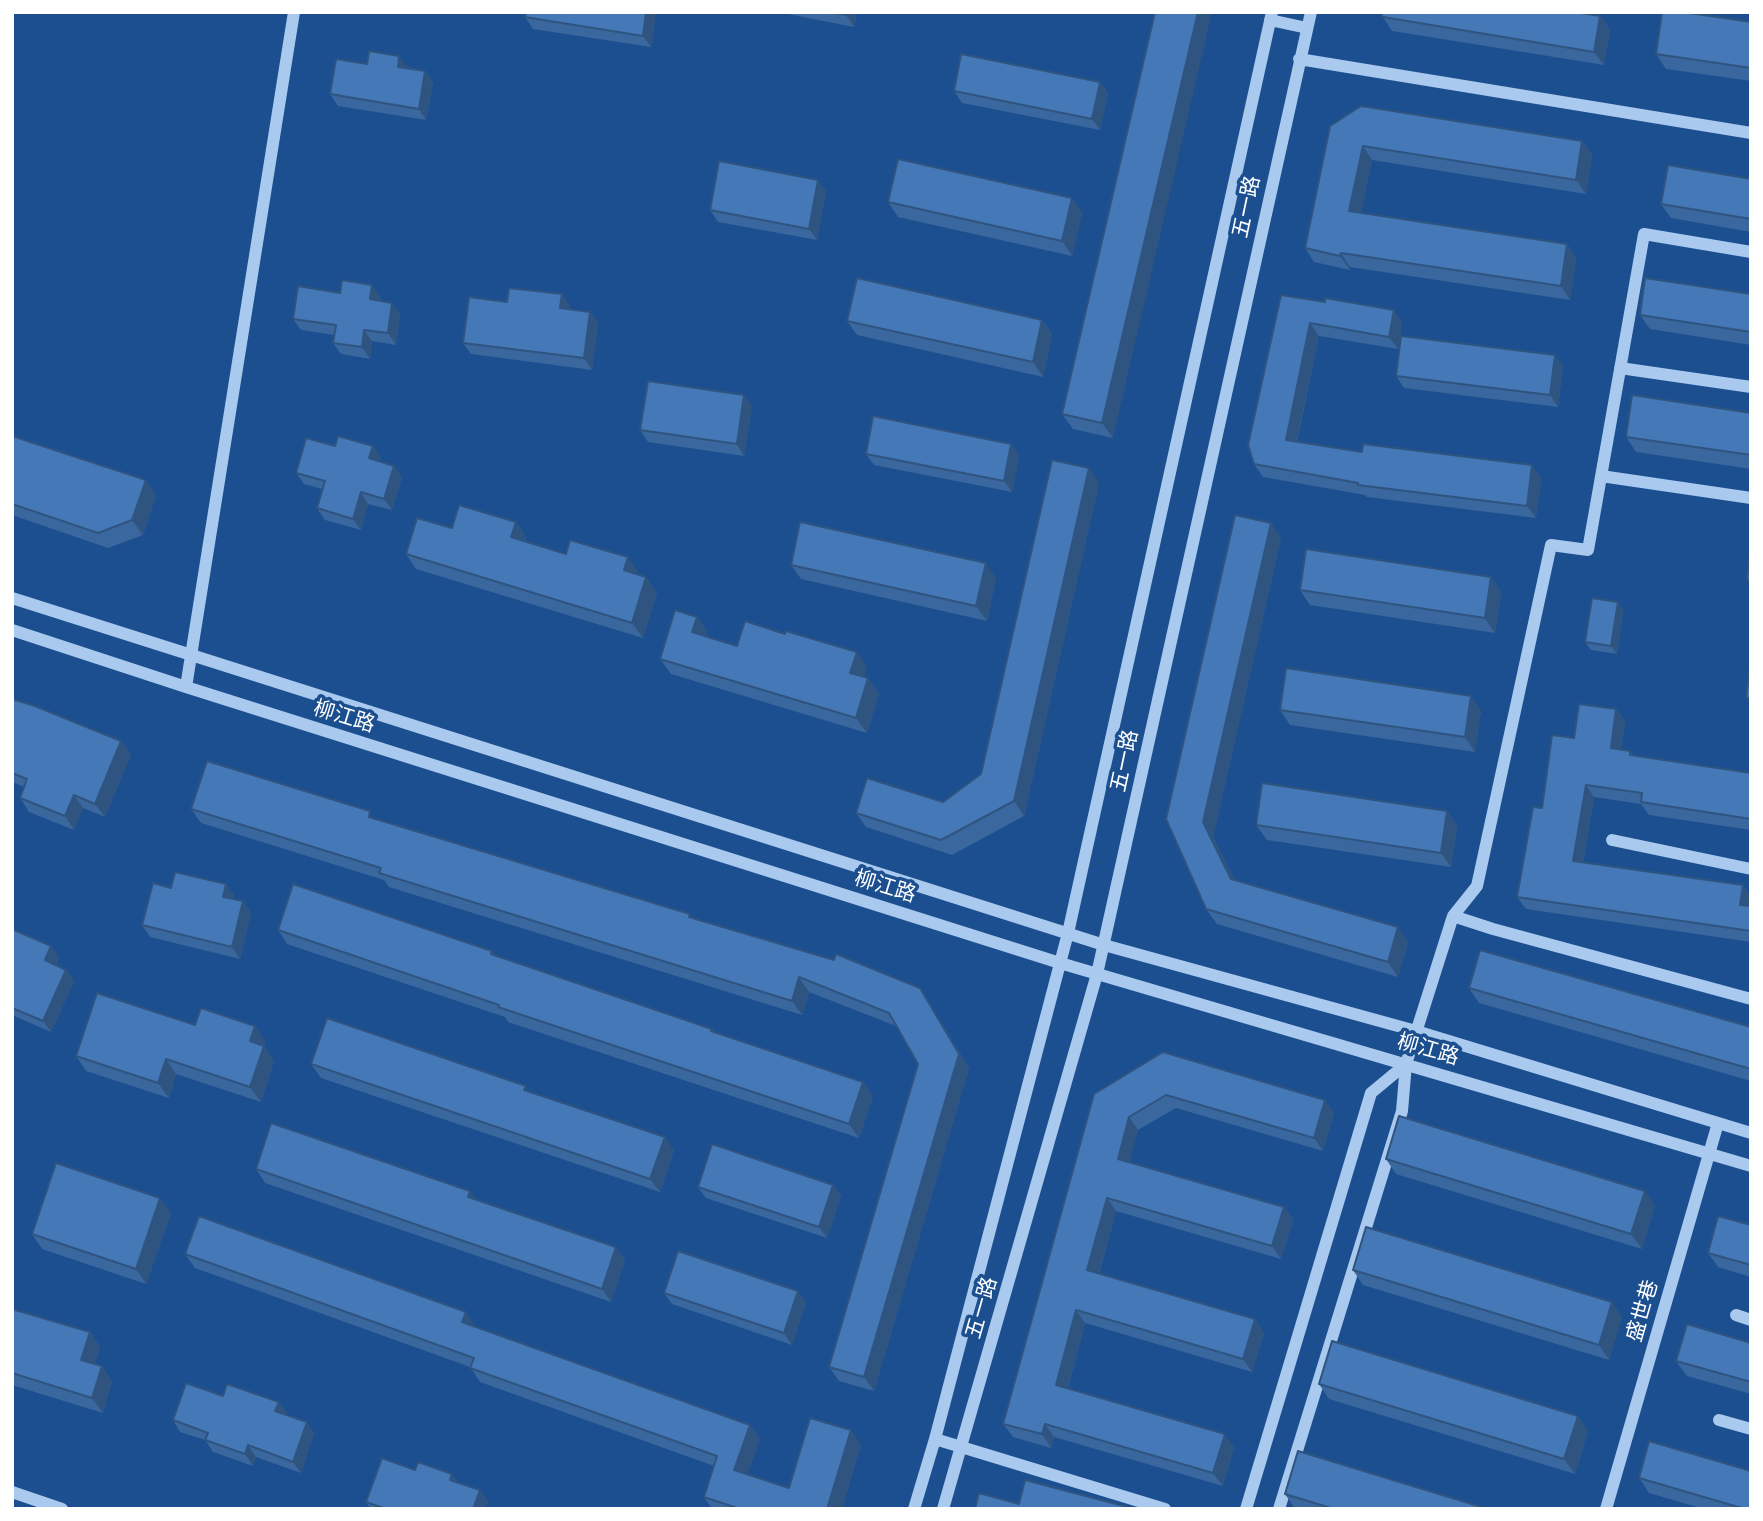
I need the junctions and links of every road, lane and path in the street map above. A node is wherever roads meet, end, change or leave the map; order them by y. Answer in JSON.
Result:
{"nodes":[{"id":1,"x":294,"y":12,"type":"edge"},
{"id":2,"x":1311,"y":12,"type":"edge"},
{"id":3,"x":1271,"y":16,"type":"edge"},
{"id":4,"x":1307,"y":28,"type":"junction"},
{"id":5,"x":1299,"y":59,"type":"junction"},
{"id":6,"x":1751,"y":133,"type":"edge"},
{"id":7,"x":1751,"y":253,"type":"edge"},
{"id":8,"x":1620,"y":368,"type":"junction"},
{"id":9,"x":1751,"y":387,"type":"edge"},
{"id":10,"x":1601,"y":476,"type":"junction"},
{"id":11,"x":1751,"y":498,"type":"edge"},
{"id":12,"x":12,"y":598,"type":"edge"},
{"id":13,"x":12,"y":631,"type":"edge"},
{"id":14,"x":191,"y":656,"type":"junction"},
{"id":15,"x":186,"y":687,"type":"junction"},
{"id":16,"x":1612,"y":840,"type":"dead end"},
{"id":17,"x":1751,"y":869,"type":"edge"},
{"id":18,"x":1453,"y":916,"type":"junction"},
{"id":19,"x":1068,"y":933,"type":"junction"},
{"id":20,"x":1104,"y":945,"type":"junction"},
{"id":21,"x":1060,"y":962,"type":"junction"},
{"id":22,"x":1097,"y":974,"type":"junction"},
{"id":23,"x":1751,"y":999,"type":"edge"},
{"id":24,"x":1416,"y":1031,"type":"junction"},
{"id":25,"x":1406,"y":1064,"type":"junction"},
{"id":26,"x":1718,"y":1123,"type":"junction"},
{"id":27,"x":1751,"y":1133,"type":"edge"},
{"id":28,"x":1709,"y":1154,"type":"junction"},
{"id":29,"x":1751,"y":1166,"type":"edge"},
{"id":30,"x":1736,"y":1315,"type":"dead end"},
{"id":31,"x":1751,"y":1320,"type":"edge"},
{"id":32,"x":1719,"y":1420,"type":"dead end"},
{"id":33,"x":1751,"y":1429,"type":"edge"},
{"id":34,"x":935,"y":1439,"type":"junction"},
{"id":35,"x":962,"y":1447,"type":"junction"},
{"id":36,"x":12,"y":1492,"type":"edge"},
{"id":37,"x":62,"y":1509,"type":"edge"},
{"id":38,"x":914,"y":1509,"type":"edge"},
{"id":39,"x":943,"y":1509,"type":"edge"},
{"id":40,"x":1165,"y":1509,"type":"edge"},
{"id":41,"x":1246,"y":1509,"type":"edge"},
{"id":42,"x":1279,"y":1509,"type":"edge"},
{"id":43,"x":1606,"y":1509,"type":"edge"}],
"edges":[{"from":1,"to":14,"type":"street"},
{"from":2,"to":4,"type":"street","name":"五一路"},
{"from":3,"to":4,"type":"street"},
{"from":3,"to":19,"type":"street","name":"五一路"},
{"from":4,"to":5,"type":"street","name":"五一路"},
{"from":5,"to":6,"type":"street"},
{"from":5,"to":20,"type":"street","name":"五一路"},
{"from":7,"to":8,"type":"street"},
{"from":8,"to":9,"type":"street"},
{"from":8,"to":10,"type":"street"},
{"from":10,"to":11,"type":"street"},
{"from":10,"to":18,"type":"street"},
{"from":12,"to":14,"type":"street","name":"柳江路"},
{"from":13,"to":15,"type":"street","name":"柳江路"},
{"from":14,"to":15,"type":"street"},
{"from":14,"to":19,"type":"street","name":"柳江路"},
{"from":15,"to":21,"type":"street","name":"柳江路"},
{"from":16,"to":17,"type":"street"},
{"from":18,"to":23,"type":"street"},
{"from":18,"to":24,"type":"street"},
{"from":19,"to":20,"type":"street","name":"柳江路"},
{"from":19,"to":21,"type":"street","name":"五一路"},
{"from":20,"to":22,"type":"street","name":"五一路"},
{"from":20,"to":24,"type":"street","name":"柳江路"},
{"from":21,"to":22,"type":"street","name":"柳江路"},
{"from":21,"to":34,"type":"street","name":"五一路"},
{"from":22,"to":25,"type":"street","name":"柳江路"},
{"from":22,"to":35,"type":"street","name":"五一路"},
{"from":24,"to":25,"type":"street"},
{"from":24,"to":26,"type":"street","name":"柳江路"},
{"from":25,"to":28,"type":"street","name":"柳江路"},
{"from":25,"to":41,"type":"street"},
{"from":25,"to":42,"type":"street"},
{"from":26,"to":27,"type":"street","name":"柳江路"},
{"from":26,"to":28,"type":"street","name":"盛世巷"},
{"from":28,"to":29,"type":"street","name":"柳江路"},
{"from":28,"to":43,"type":"street","name":"盛世巷"},
{"from":30,"to":31,"type":"street"},
{"from":32,"to":33,"type":"street"},
{"from":34,"to":35,"type":"street"},
{"from":34,"to":38,"type":"street","name":"五一路"},
{"from":35,"to":39,"type":"street","name":"五一路"},
{"from":35,"to":40,"type":"street"},
{"from":36,"to":37,"type":"street"}]}
